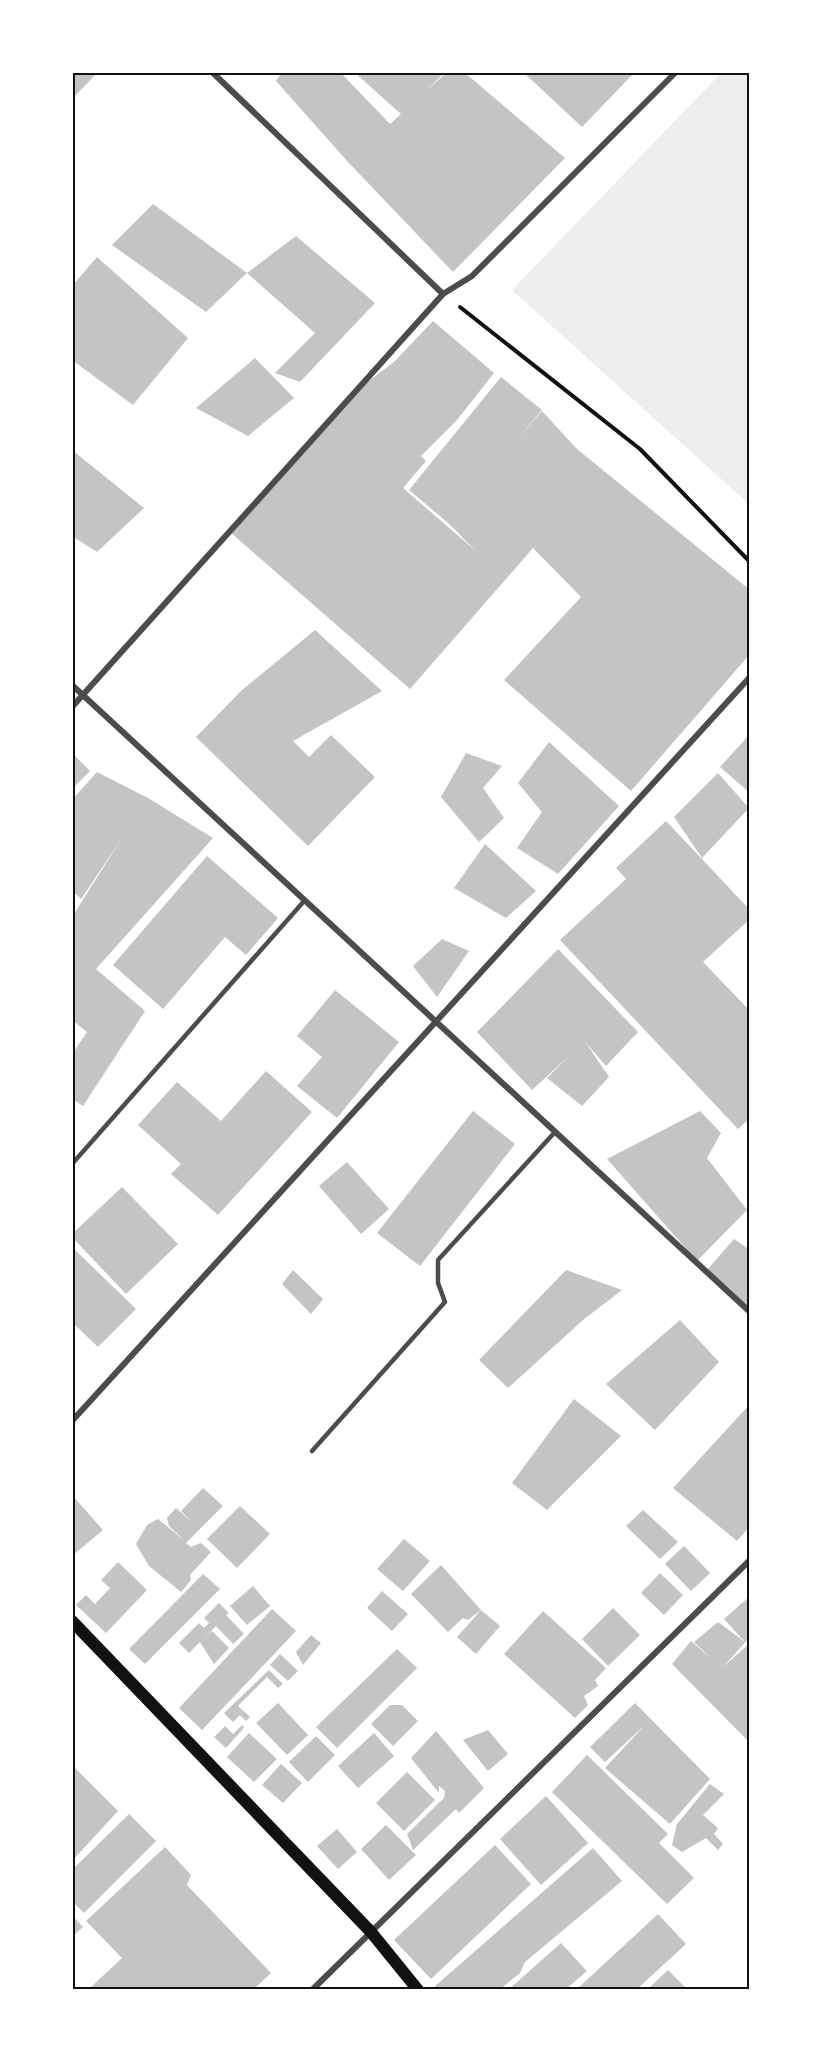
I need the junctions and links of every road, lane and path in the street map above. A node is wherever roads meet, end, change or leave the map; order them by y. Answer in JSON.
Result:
{"nodes":[{"id":1,"x":212,"y":72,"type":"edge"},
{"id":2,"x":676,"y":72,"type":"edge"},
{"id":3,"x":443,"y":294,"type":"junction"},
{"id":4,"x":750,"y":562,"type":"edge"},
{"id":5,"x":750,"y":677,"type":"edge"},
{"id":6,"x":72,"y":685,"type":"edge"},
{"id":7,"x":83,"y":695,"type":"junction"},
{"id":8,"x":72,"y":707,"type":"edge"},
{"id":9,"x":306,"y":900,"type":"junction"},
{"id":10,"x":435,"y":1022,"type":"junction"},
{"id":11,"x":555,"y":1132,"type":"junction"},
{"id":12,"x":72,"y":1164,"type":"edge"},
{"id":13,"x":750,"y":1312,"type":"edge"},
{"id":14,"x":72,"y":1421,"type":"edge"},
{"id":15,"x":312,"y":1451,"type":"dead end"},
{"id":16,"x":750,"y":1560,"type":"edge"},
{"id":17,"x":72,"y":1622,"type":"edge"},
{"id":18,"x":371,"y":1932,"type":"junction"},
{"id":19,"x":312,"y":1990,"type":"edge"},
{"id":20,"x":418,"y":1990,"type":"edge"}],
"edges":[{"from":1,"to":3,"type":"street"},
{"from":2,"to":3,"type":"street"},
{"from":3,"to":4,"type":"path"},
{"from":3,"to":7,"type":"street"},
{"from":5,"to":10,"type":"street"},
{"from":6,"to":7,"type":"street"},
{"from":7,"to":8,"type":"street"},
{"from":7,"to":9,"type":"street"},
{"from":9,"to":10,"type":"street"},
{"from":9,"to":12,"type":"lane"},
{"from":10,"to":11,"type":"street"},
{"from":10,"to":14,"type":"street"},
{"from":11,"to":13,"type":"street"},
{"from":11,"to":15,"type":"lane"},
{"from":16,"to":18,"type":"street"},
{"from":17,"to":18,"type":"main road"},
{"from":18,"to":19,"type":"street"},
{"from":18,"to":20,"type":"main road"}]}
